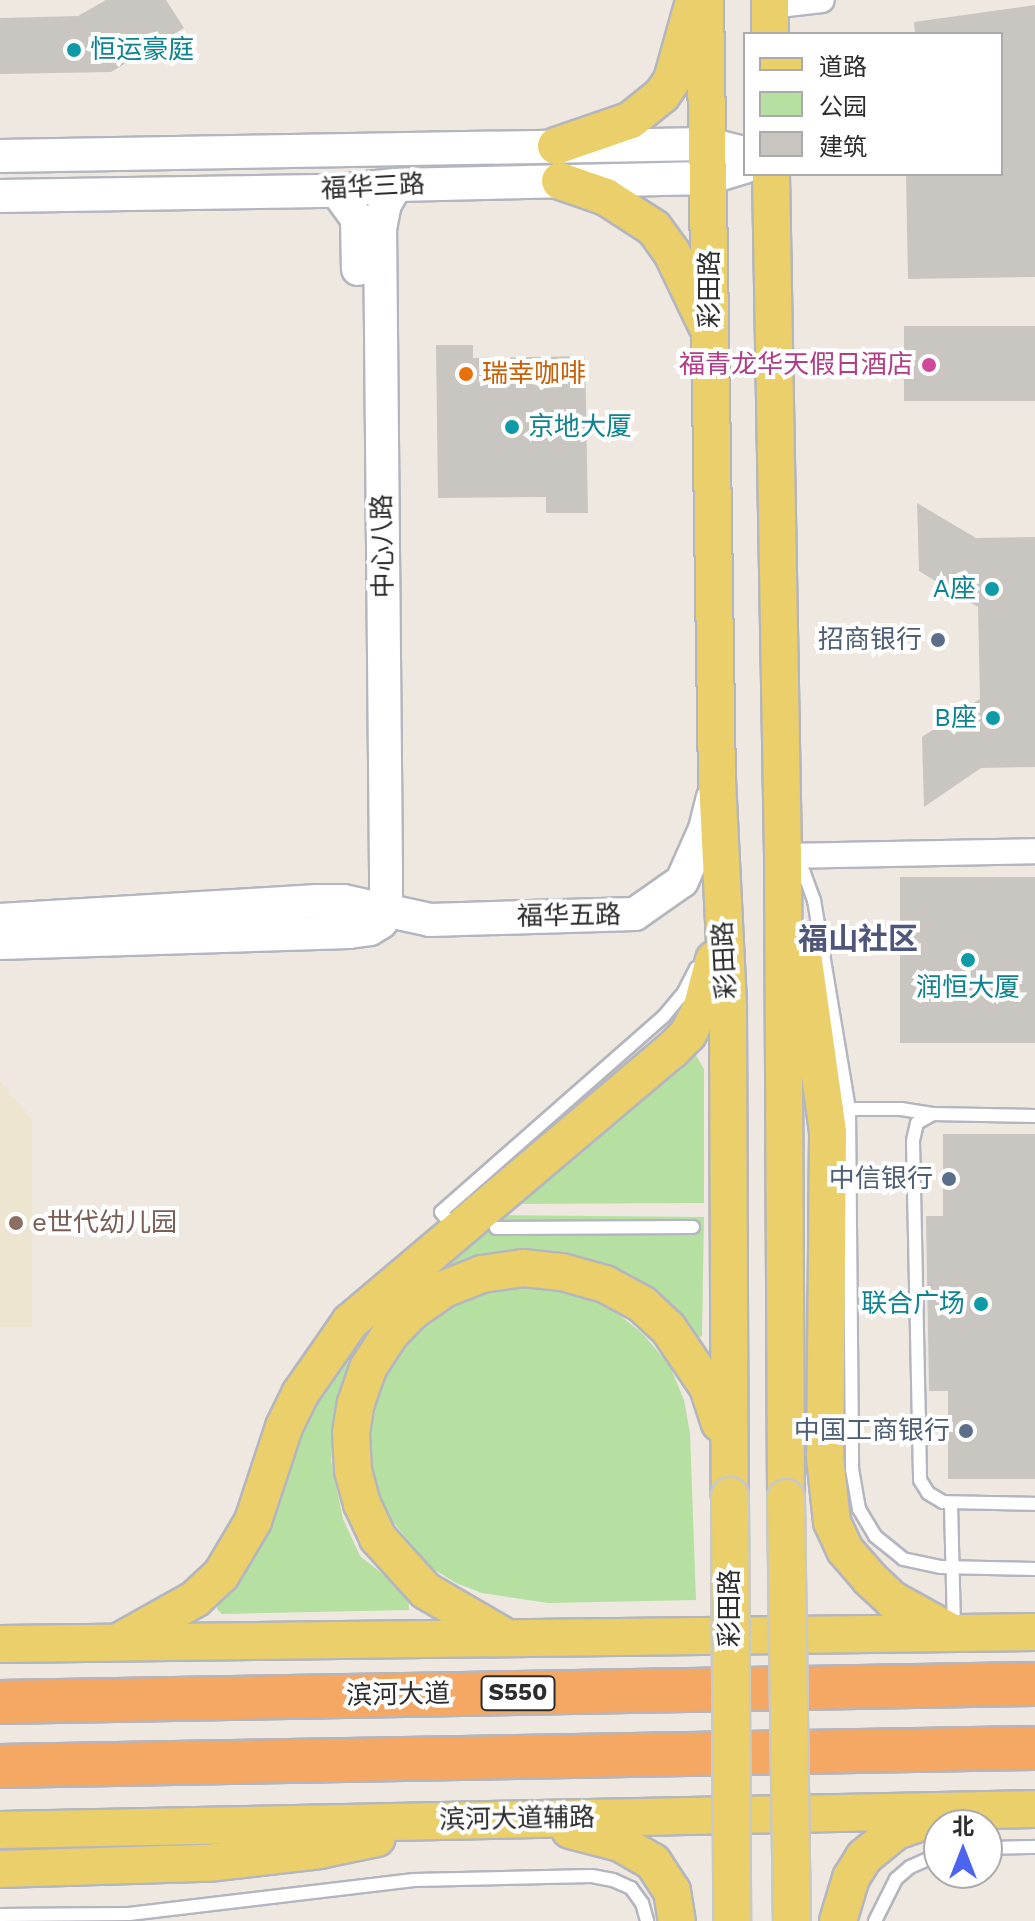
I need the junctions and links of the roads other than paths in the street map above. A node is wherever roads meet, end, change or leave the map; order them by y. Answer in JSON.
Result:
{"nodes":[{"id":1,"x":695,"y":0,"type":"edge"},
{"id":2,"x":705,"y":0,"type":"edge"},
{"id":3,"x":822,"y":0,"type":"edge"},
{"id":4,"x":770,"y":13,"type":"edge"},
{"id":5,"x":556,"y":146,"type":"junction"},
{"id":6,"x":743,"y":153,"type":"edge"},
{"id":7,"x":0,"y":156,"type":"edge"},
{"id":8,"x":708,"y":161,"type":"junction"},
{"id":9,"x":743,"y":167,"type":"edge"},
{"id":10,"x":771,"y":176,"type":"edge"},
{"id":11,"x":560,"y":181,"type":"junction"},
{"id":12,"x":396,"y":185,"type":"junction"},
{"id":13,"x":337,"y":191,"type":"junction"},
{"id":14,"x":0,"y":196,"type":"edge"},
{"id":15,"x":710,"y":333,"type":"junction"},
{"id":16,"x":717,"y":779,"type":"junction"},
{"id":17,"x":1035,"y":851,"type":"edge"},
{"id":18,"x":783,"y":856,"type":"junction"},
{"id":19,"x":343,"y":901,"type":"junction"},
{"id":20,"x":386,"y":911,"type":"junction"},
{"id":21,"x":0,"y":920,"type":"edge"},
{"id":22,"x":723,"y":920,"type":"junction"},
{"id":23,"x":0,"y":943,"type":"edge"},
{"id":24,"x":849,"y":1109,"type":"junction"},
{"id":25,"x":901,"y":1109,"type":"junction"},
{"id":26,"x":933,"y":1114,"type":"junction"},
{"id":27,"x":1035,"y":1116,"type":"edge"},
{"id":28,"x":914,"y":1132,"type":"junction"},
{"id":29,"x":444,"y":1215,"type":"dead end"},
{"id":30,"x":693,"y":1227,"type":"dead end"},
{"id":31,"x":496,"y":1228,"type":"dead end"},
{"id":32,"x":729,"y":1451,"type":"junction"},
{"id":33,"x":951,"y":1504,"type":"junction"},
{"id":34,"x":1035,"y":1504,"type":"edge"},
{"id":35,"x":952,"y":1567,"type":"junction"},
{"id":36,"x":1035,"y":1569,"type":"edge"},
{"id":37,"x":1035,"y":1632,"type":"edge"},
{"id":38,"x":954,"y":1633,"type":"junction"},
{"id":39,"x":508,"y":1637,"type":"junction"},
{"id":40,"x":117,"y":1642,"type":"junction"},
{"id":41,"x":0,"y":1644,"type":"edge"},
{"id":42,"x":1035,"y":1684,"type":"edge"},
{"id":43,"x":0,"y":1702,"type":"edge"},
{"id":44,"x":1035,"y":1748,"type":"edge"},
{"id":45,"x":0,"y":1766,"type":"edge"},
{"id":46,"x":1019,"y":1809,"type":"edge"},
{"id":47,"x":521,"y":1819,"type":"junction"},
{"id":48,"x":432,"y":1821,"type":"junction"},
{"id":49,"x":0,"y":1830,"type":"edge"},
{"id":50,"x":1035,"y":1847,"type":"edge"},
{"id":51,"x":1003,"y":1848,"type":"edge"},
{"id":52,"x":923,"y":1861,"type":"edge"},
{"id":53,"x":0,"y":1869,"type":"edge"},
{"id":54,"x":0,"y":1915,"type":"edge"},
{"id":55,"x":647,"y":1921,"type":"edge"},
{"id":56,"x":677,"y":1921,"type":"edge"},
{"id":57,"x":732,"y":1921,"type":"edge"},
{"id":58,"x":792,"y":1921,"type":"edge"},
{"id":59,"x":838,"y":1921,"type":"edge"},
{"id":60,"x":875,"y":1921,"type":"edge"}],
"edges":[{"from":1,"to":5,"type":"main road"},
{"from":2,"to":8,"type":"main road","name":"彩田路"},
{"from":3,"to":4,"type":"street"},
{"from":5,"to":7,"type":"street","name":"福华三路"},
{"from":5,"to":8,"type":"street","name":"福华三路"},
{"from":6,"to":8,"type":"street","name":"福华三路"},
{"from":8,"to":9,"type":"street","name":"福华三路"},
{"from":8,"to":11,"type":"street","name":"福华三路"},
{"from":8,"to":15,"type":"main road","name":"彩田路"},
{"from":10,"to":18,"type":"main road"},
{"from":11,"to":12,"type":"street","name":"福华三路"},
{"from":11,"to":15,"type":"main road"},
{"from":12,"to":13,"type":"street","name":"福华三路"},
{"from":12,"to":20,"type":"street","name":"中心八路"},
{"from":13,"to":14,"type":"street","name":"福华三路"},
{"from":13,"to":19,"type":"street","name":"中心八路"},
{"from":15,"to":16,"type":"main road","name":"彩田路"},
{"from":16,"to":20,"type":"street","name":"福华五路"},
{"from":16,"to":22,"type":"main road","name":"彩田路"},
{"from":17,"to":18,"type":"street"},
{"from":18,"to":24,"type":"lane"},
{"from":18,"to":38,"type":"main road"},
{"from":18,"to":58,"type":"main road","bridge":true},
{"from":19,"to":20,"type":"street","name":"福华五路"},
{"from":19,"to":21,"type":"street","name":"福华五路"},
{"from":20,"to":23,"type":"street"},
{"from":22,"to":29,"type":"lane"},
{"from":22,"to":32,"type":"main road","name":"彩田路"},
{"from":22,"to":40,"type":"main road"},
{"from":24,"to":25,"type":"lane"},
{"from":24,"to":35,"type":"lane"},
{"from":25,"to":26,"type":"lane"},
{"from":25,"to":28,"type":"lane"},
{"from":26,"to":27,"type":"lane"},
{"from":26,"to":28,"type":"lane"},
{"from":28,"to":33,"type":"lane"},
{"from":30,"to":31,"type":"lane"},
{"from":32,"to":39,"type":"main road"},
{"from":32,"to":57,"type":"main road","name":"彩田路","bridge":true},
{"from":33,"to":34,"type":"lane"},
{"from":33,"to":35,"type":"lane"},
{"from":35,"to":36,"type":"lane"},
{"from":35,"to":38,"type":"lane"},
{"from":37,"to":38,"type":"main road"},
{"from":38,"to":39,"type":"main road"},
{"from":39,"to":40,"type":"main road"},
{"from":40,"to":41,"type":"main road"},
{"from":42,"to":43,"type":"highway","name":"滨河大道","number":"S550"},
{"from":44,"to":45,"type":"highway"},
{"from":46,"to":47,"type":"main road","name":"滨河大道辅路"},
{"from":46,"to":59,"type":"main road"},
{"from":47,"to":48,"type":"main road","name":"滨河大道辅路"},
{"from":47,"to":56,"type":"main road"},
{"from":48,"to":49,"type":"main road","name":"滨河大道辅路"},
{"from":48,"to":53,"type":"main road"},
{"from":50,"to":51,"type":"lane"},
{"from":52,"to":60,"type":"lane"},
{"from":54,"to":55,"type":"lane"}]}
